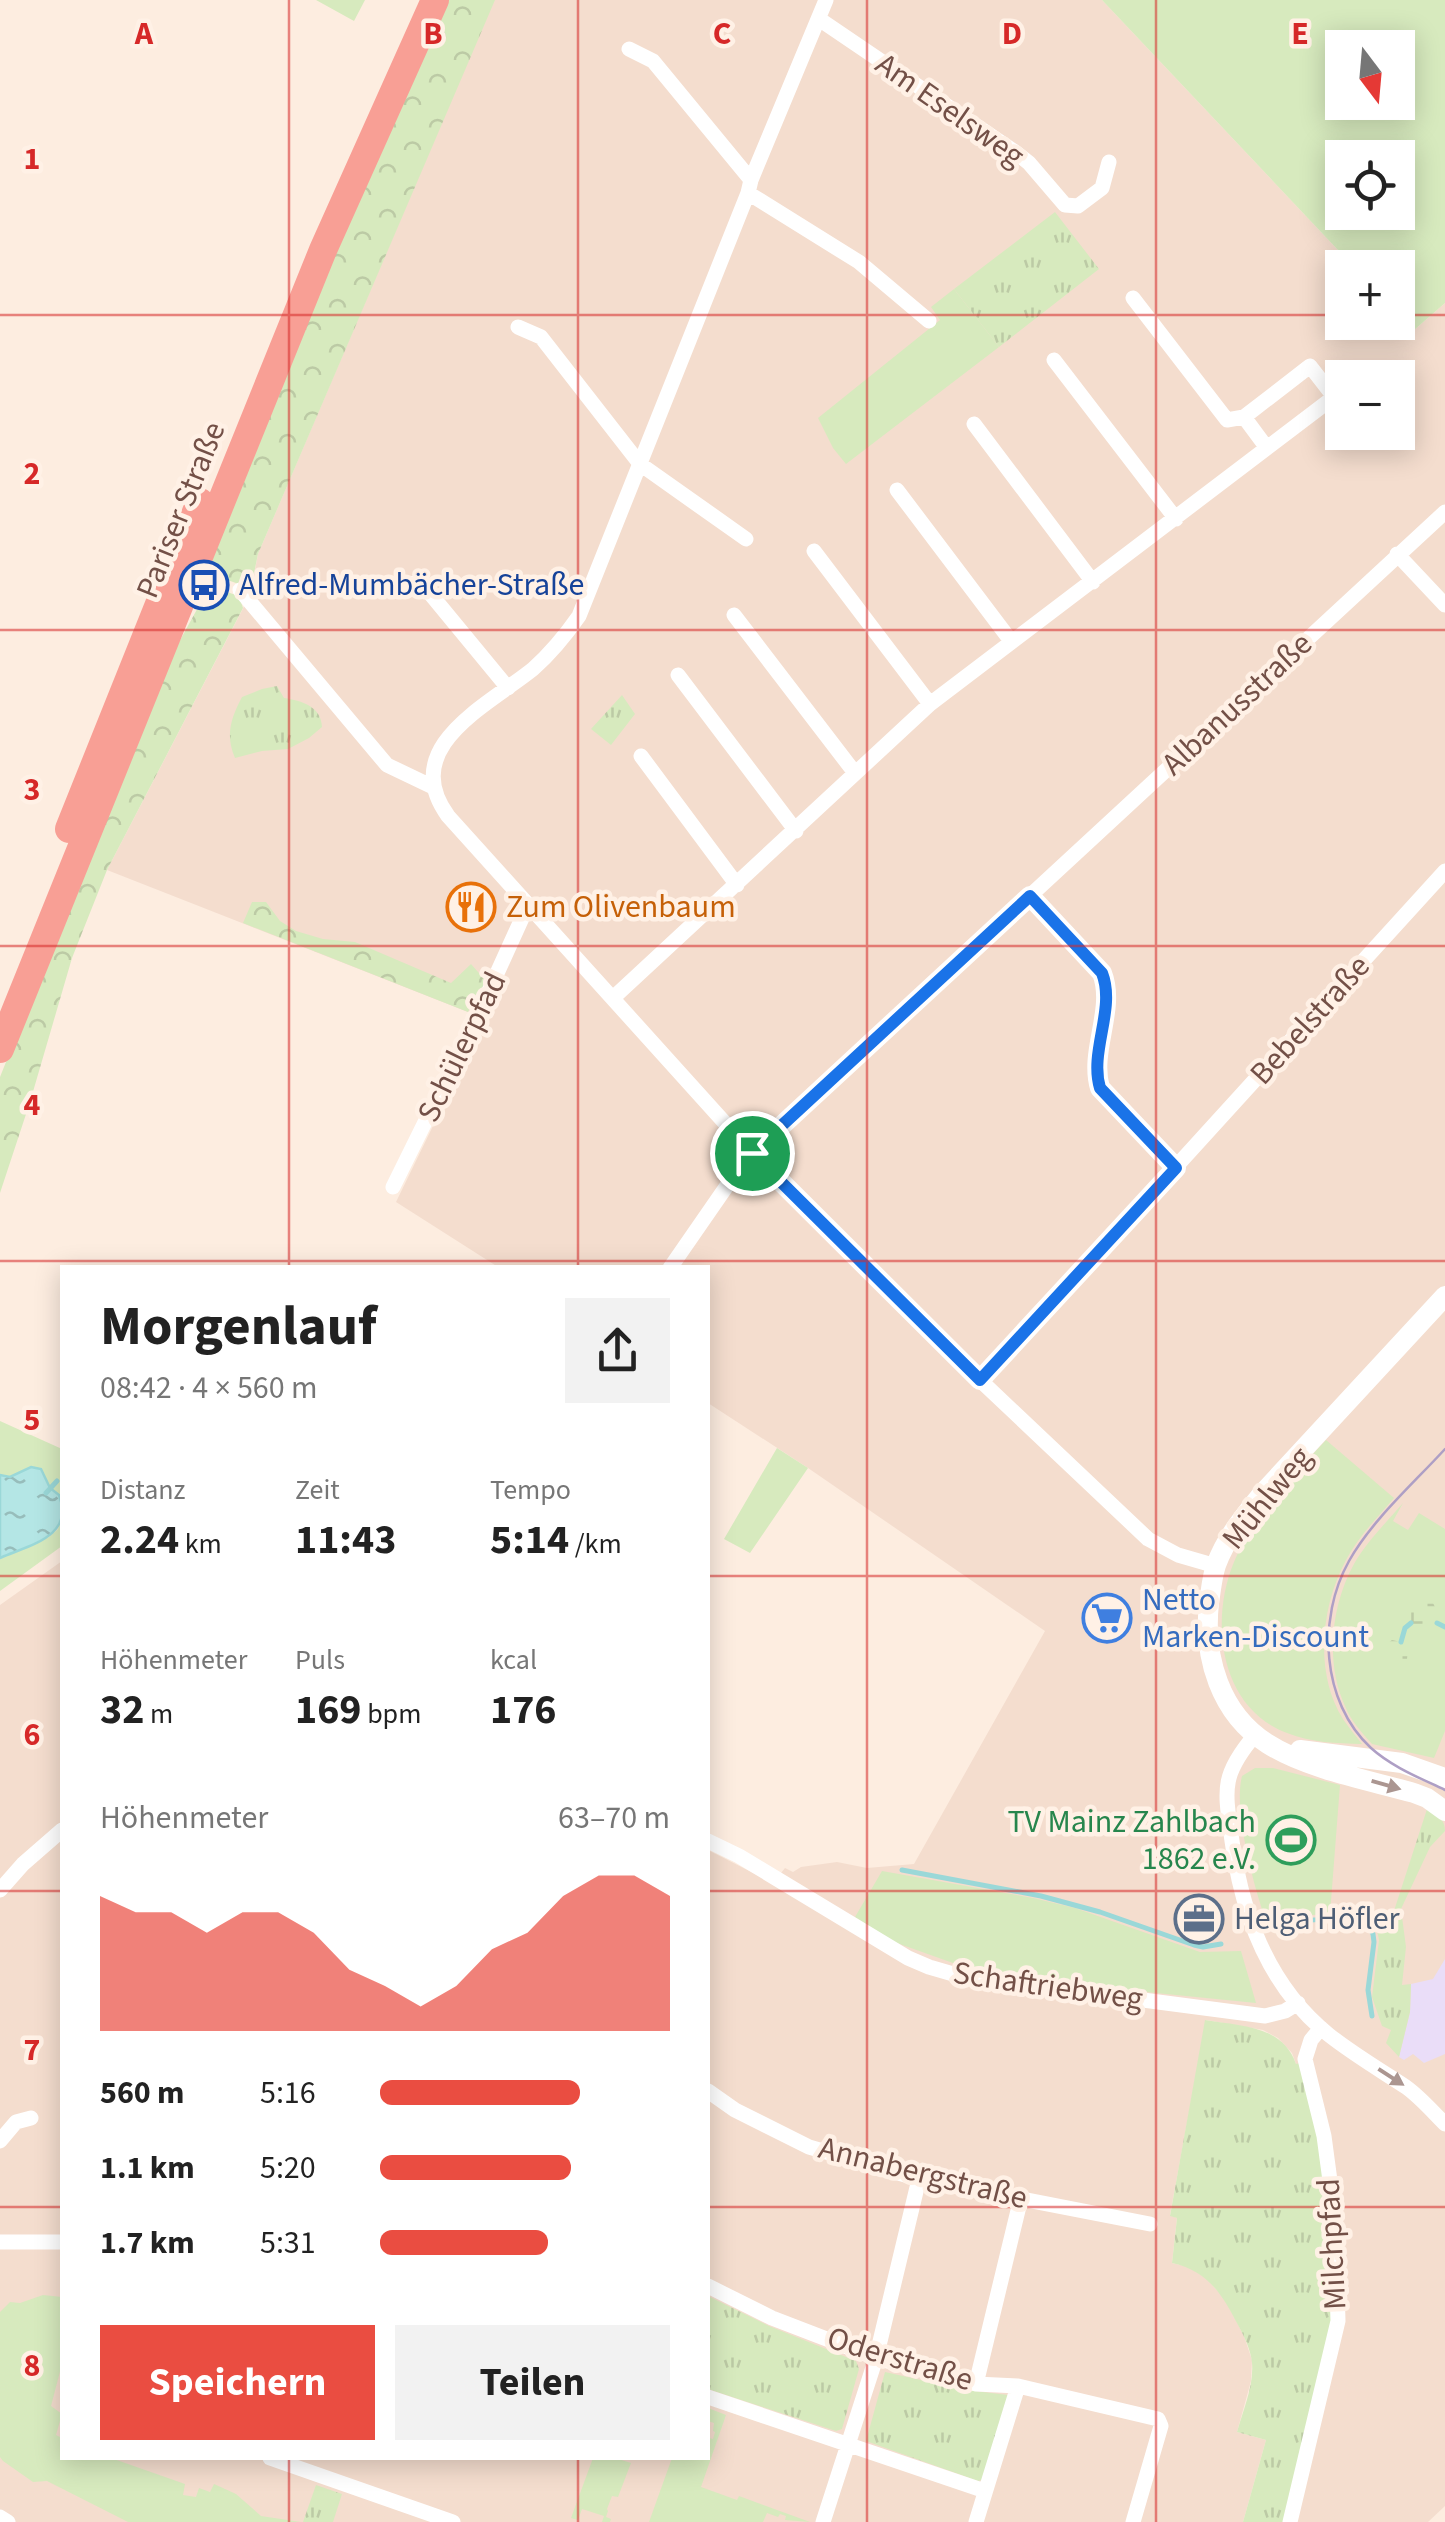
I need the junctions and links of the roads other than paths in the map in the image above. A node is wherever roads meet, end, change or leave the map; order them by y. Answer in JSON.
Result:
{"nodes":[{"id":1,"x":415,"y":0,"type":"edge"},
{"id":2,"x":434,"y":0,"type":"edge"},
{"id":3,"x":826,"y":0,"type":"edge"},
{"id":4,"x":819,"y":19,"type":"junction"},
{"id":5,"x":629,"y":49,"type":"dead end"},
{"id":6,"x":1109,"y":162,"type":"dead end"},
{"id":7,"x":750,"y":187,"type":"junction"},
{"id":8,"x":1133,"y":298,"type":"dead end"},
{"id":9,"x":929,"y":321,"type":"dead end"},
{"id":10,"x":518,"y":327,"type":"dead end"},
{"id":11,"x":1054,"y":360,"type":"dead end"},
{"id":12,"x":1244,"y":417,"type":"junction"},
{"id":13,"x":974,"y":424,"type":"dead end"},
{"id":14,"x":1268,"y":448,"type":"junction"},
{"id":15,"x":640,"y":464,"type":"junction"},
{"id":16,"x":897,"y":490,"type":"dead end"},
{"id":17,"x":1445,"y":512,"type":"edge"},
{"id":18,"x":1176,"y":519,"type":"junction"},
{"id":19,"x":746,"y":539,"type":"dead end"},
{"id":20,"x":814,"y":550,"type":"dead end"},
{"id":21,"x":1397,"y":554,"type":"junction"},
{"id":22,"x":1093,"y":582,"type":"junction"},
{"id":23,"x":400,"y":585,"type":"dead end"},
{"id":24,"x":240,"y":590,"type":"dead end"},
{"id":25,"x":1445,"y":605,"type":"edge"},
{"id":26,"x":734,"y":615,"type":"dead end"},
{"id":27,"x":1011,"y":642,"type":"junction"},
{"id":28,"x":678,"y":675,"type":"dead end"},
{"id":29,"x":508,"y":688,"type":"junction"},
{"id":30,"x":930,"y":704,"type":"junction"},
{"id":31,"x":641,"y":756,"type":"dead end"},
{"id":32,"x":855,"y":773,"type":"junction"},
{"id":33,"x":433,"y":787,"type":"junction"},
{"id":34,"x":796,"y":831,"type":"junction"},
{"id":35,"x":1445,"y":871,"type":"edge"},
{"id":36,"x":737,"y":885,"type":"junction"},
{"id":37,"x":1030,"y":896,"type":"junction"},
{"id":38,"x":528,"y":905,"type":"junction"},
{"id":39,"x":613,"y":998,"type":"junction"},
{"id":40,"x":0,"y":1002,"type":"edge"},
{"id":41,"x":0,"y":1049,"type":"edge"},
{"id":42,"x":752,"y":1153,"type":"junction"},
{"id":43,"x":1176,"y":1168,"type":"junction"},
{"id":44,"x":392,"y":1188,"type":"dead end"},
{"id":45,"x":672,"y":1265,"type":"edge"},
{"id":46,"x":1445,"y":1296,"type":"edge"},
{"id":47,"x":980,"y":1380,"type":"junction"},
{"id":48,"x":1216,"y":1566,"type":"junction"},
{"id":49,"x":1255,"y":1734,"type":"junction"},
{"id":50,"x":1342,"y":1763,"type":"junction"},
{"id":51,"x":1445,"y":1778,"type":"edge"},
{"id":52,"x":1445,"y":1811,"type":"edge"},
{"id":53,"x":60,"y":1832,"type":"edge"},
{"id":54,"x":710,"y":1842,"type":"edge"},
{"id":55,"x":0,"y":1890,"type":"edge"},
{"id":56,"x":1298,"y":2002,"type":"junction"},
{"id":57,"x":1326,"y":2032,"type":"junction"},
{"id":58,"x":710,"y":2092,"type":"edge"},
{"id":59,"x":32,"y":2118,"type":"dead end"},
{"id":60,"x":1445,"y":2124,"type":"edge"},
{"id":61,"x":0,"y":2141,"type":"edge"},
{"id":62,"x":919,"y":2178,"type":"junction"},
{"id":63,"x":1021,"y":2198,"type":"junction"},
{"id":64,"x":1150,"y":2224,"type":"dead end"},
{"id":65,"x":0,"y":2242,"type":"edge"},
{"id":66,"x":60,"y":2242,"type":"edge"},
{"id":67,"x":710,"y":2287,"type":"edge"},
{"id":68,"x":876,"y":2358,"type":"junction"},
{"id":69,"x":976,"y":2384,"type":"junction"},
{"id":70,"x":1018,"y":2386,"type":"junction"},
{"id":71,"x":710,"y":2398,"type":"edge"},
{"id":72,"x":849,"y":2445,"type":"junction"},
{"id":73,"x":276,"y":2460,"type":"edge"},
{"id":74,"x":986,"y":2491,"type":"junction"},
{"id":75,"x":0,"y":2517,"type":"edge"},
{"id":76,"x":8,"y":2522,"type":"edge"},
{"id":77,"x":454,"y":2522,"type":"edge"},
{"id":78,"x":823,"y":2522,"type":"edge"},
{"id":79,"x":976,"y":2522,"type":"edge"},
{"id":80,"x":1133,"y":2522,"type":"edge"},
{"id":81,"x":1290,"y":2522,"type":"edge"}],
"edges":[{"from":1,"to":40,"type":"highway","name":"Pariser Straße"},
{"from":2,"to":41,"type":"highway","name":"Pariser Straße"},
{"from":3,"to":4,"type":"street"},
{"from":4,"to":6,"type":"street","name":"Am Eselsweg"},
{"from":4,"to":7,"type":"street"},
{"from":5,"to":7,"type":"street"},
{"from":7,"to":9,"type":"street"},
{"from":7,"to":15,"type":"street"},
{"from":8,"to":12,"type":"street"},
{"from":10,"to":15,"type":"street"},
{"from":11,"to":18,"type":"street"},
{"from":12,"to":14,"type":"street"},
{"from":12,"to":14,"type":"street"},
{"from":13,"to":22,"type":"street"},
{"from":14,"to":18,"type":"street"},
{"from":15,"to":19,"type":"street"},
{"from":15,"to":29,"type":"street"},
{"from":16,"to":27,"type":"street"},
{"from":17,"to":21,"type":"street","name":"Albanusstraße"},
{"from":18,"to":22,"type":"street"},
{"from":20,"to":30,"type":"street"},
{"from":21,"to":25,"type":"street"},
{"from":21,"to":37,"type":"street","name":"Albanusstraße"},
{"from":22,"to":27,"type":"street"},
{"from":23,"to":29,"type":"street"},
{"from":24,"to":33,"type":"street"},
{"from":26,"to":32,"type":"street"},
{"from":27,"to":30,"type":"street"},
{"from":28,"to":34,"type":"street"},
{"from":29,"to":33,"type":"street"},
{"from":30,"to":32,"type":"street"},
{"from":31,"to":36,"type":"street"},
{"from":32,"to":34,"type":"street"},
{"from":33,"to":38,"type":"street"},
{"from":34,"to":36,"type":"street"},
{"from":35,"to":43,"type":"street","name":"Bebelstraße"},
{"from":36,"to":39,"type":"street"},
{"from":37,"to":42,"type":"street","name":"Albanusstraße"},
{"from":37,"to":43,"type":"street"},
{"from":38,"to":39,"type":"street"},
{"from":38,"to":44,"type":"street","name":"Schülerpfad"},
{"from":39,"to":42,"type":"street"},
{"from":42,"to":45,"type":"street","name":"Albanusstraße"},
{"from":42,"to":47,"type":"street"},
{"from":43,"to":47,"type":"street","name":"Bebelstraße"},
{"from":46,"to":48,"type":"street","name":"Mühlweg"},
{"from":47,"to":48,"type":"street"},
{"from":48,"to":49,"type":"street","name":"Mühlweg"},
{"from":49,"to":50,"type":"street","name":"Mühlweg"},
{"from":49,"to":56,"type":"street"},
{"from":50,"to":51,"type":"street"},
{"from":50,"to":52,"type":"street","one_way":true},
{"from":53,"to":55,"type":"street"},
{"from":54,"to":56,"type":"street","name":"Schaftriebweg"},
{"from":56,"to":57,"type":"street"},
{"from":57,"to":60,"type":"street","one_way":true},
{"from":57,"to":81,"type":"street","name":"Milchpfad"},
{"from":58,"to":62,"type":"street","name":"Annabergstraße"},
{"from":59,"to":61,"type":"street"},
{"from":62,"to":63,"type":"street","name":"Annabergstraße"},
{"from":62,"to":68,"type":"street"},
{"from":63,"to":64,"type":"street","name":"Annabergstraße"},
{"from":63,"to":69,"type":"street"},
{"from":65,"to":66,"type":"street"},
{"from":67,"to":68,"type":"street","name":"Oderstraße"},
{"from":68,"to":69,"type":"street","name":"Oderstraße"},
{"from":68,"to":72,"type":"street"},
{"from":69,"to":70,"type":"street","name":"Oderstraße"},
{"from":70,"to":74,"type":"street"},
{"from":70,"to":80,"type":"street","name":"Oderstraße"},
{"from":71,"to":72,"type":"street"},
{"from":72,"to":74,"type":"street"},
{"from":72,"to":78,"type":"street"},
{"from":73,"to":77,"type":"street"},
{"from":74,"to":79,"type":"street"},
{"from":75,"to":76,"type":"street"}]}
